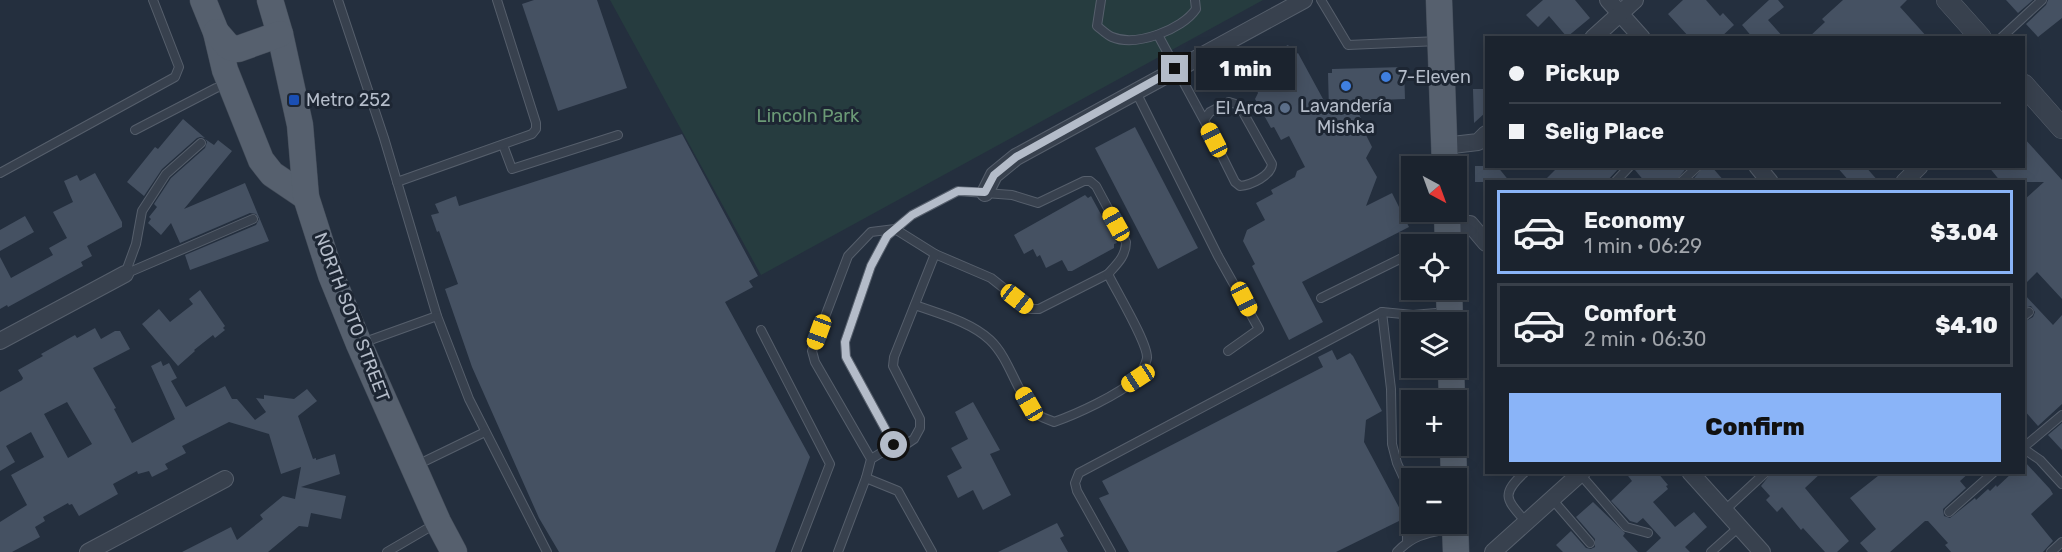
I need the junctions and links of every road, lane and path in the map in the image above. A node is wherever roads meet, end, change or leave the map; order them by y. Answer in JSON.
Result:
{"nodes":[{"id":1,"x":153,"y":0,"type":"edge"},
{"id":2,"x":203,"y":0,"type":"edge"},
{"id":3,"x":270,"y":0,"type":"edge"},
{"id":4,"x":338,"y":0,"type":"edge"},
{"id":5,"x":497,"y":0,"type":"edge"},
{"id":6,"x":1101,"y":0,"type":"edge"},
{"id":7,"x":1195,"y":0,"type":"edge"},
{"id":8,"x":1304,"y":0,"type":"edge"},
{"id":9,"x":1321,"y":0,"type":"edge"},
{"id":10,"x":1439,"y":0,"type":"edge"},
{"id":11,"x":1608,"y":0,"type":"edge"},
{"id":12,"x":1635,"y":0,"type":"edge"},
{"id":13,"x":1947,"y":0,"type":"edge"},
{"id":14,"x":2042,"y":0,"type":"edge"},
{"id":15,"x":1620,"y":13,"type":"junction"},
{"id":16,"x":216,"y":32,"type":"junction"},
{"id":17,"x":280,"y":34,"type":"junction"},
{"id":18,"x":1158,"y":35,"type":"junction"},
{"id":19,"x":1595,"y":36,"type":"edge"},
{"id":20,"x":1640,"y":36,"type":"edge"},
{"id":21,"x":1979,"y":36,"type":"edge"},
{"id":22,"x":2003,"y":36,"type":"edge"},
{"id":23,"x":1439,"y":41,"type":"junction"},
{"id":24,"x":1175,"y":69,"type":"junction"},
{"id":25,"x":230,"y":84,"type":"junction"},
{"id":26,"x":2025,"y":86,"type":"edge"},
{"id":27,"x":1136,"y":92,"type":"junction"},
{"id":28,"x":1204,"y":120,"type":"junction"},
{"id":29,"x":2062,"y":128,"type":"edge"},
{"id":30,"x":135,"y":130,"type":"dead end"},
{"id":31,"x":618,"y":135,"type":"dead end"},
{"id":32,"x":1485,"y":135,"type":"edge"},
{"id":33,"x":201,"y":143,"type":"dead end"},
{"id":34,"x":504,"y":145,"type":"junction"},
{"id":35,"x":1444,"y":156,"type":"edge"},
{"id":36,"x":1628,"y":168,"type":"edge"},
{"id":37,"x":1696,"y":168,"type":"edge"},
{"id":38,"x":1759,"y":168,"type":"edge"},
{"id":39,"x":1918,"y":168,"type":"edge"},
{"id":40,"x":0,"y":173,"type":"edge"},
{"id":41,"x":1617,"y":180,"type":"edge"},
{"id":42,"x":1684,"y":180,"type":"edge"},
{"id":43,"x":1768,"y":180,"type":"edge"},
{"id":44,"x":1906,"y":180,"type":"edge"},
{"id":45,"x":397,"y":182,"type":"junction"},
{"id":46,"x":985,"y":192,"type":"junction"},
{"id":47,"x":306,"y":198,"type":"junction"},
{"id":48,"x":253,"y":219,"type":"dead end"},
{"id":49,"x":1447,"y":227,"type":"edge"},
{"id":50,"x":895,"y":229,"type":"junction"},
{"id":51,"x":1485,"y":242,"type":"edge"},
{"id":52,"x":935,"y":254,"type":"junction"},
{"id":53,"x":1401,"y":259,"type":"edge"},
{"id":54,"x":125,"y":274,"type":"junction"},
{"id":55,"x":1108,"y":274,"type":"junction"},
{"id":56,"x":1321,"y":298,"type":"dead end"},
{"id":57,"x":915,"y":305,"type":"junction"},
{"id":58,"x":1449,"y":308,"type":"edge"},
{"id":59,"x":1382,"y":312,"type":"junction"},
{"id":60,"x":437,"y":316,"type":"junction"},
{"id":61,"x":761,"y":330,"type":"dead end"},
{"id":62,"x":0,"y":341,"type":"edge"},
{"id":63,"x":359,"y":344,"type":"junction"},
{"id":64,"x":1228,"y":351,"type":"dead end"},
{"id":65,"x":2062,"y":415,"type":"edge"},
{"id":66,"x":485,"y":432,"type":"junction"},
{"id":67,"x":894,"y":445,"type":"junction"},
{"id":68,"x":2025,"y":447,"type":"edge"},
{"id":69,"x":2025,"y":449,"type":"edge"},
{"id":70,"x":871,"y":459,"type":"junction"},
{"id":71,"x":414,"y":466,"type":"junction"},
{"id":72,"x":1523,"y":474,"type":"edge"},
{"id":73,"x":1580,"y":474,"type":"edge"},
{"id":74,"x":1582,"y":474,"type":"edge"},
{"id":75,"x":1692,"y":474,"type":"edge"},
{"id":76,"x":1764,"y":474,"type":"edge"},
{"id":77,"x":1992,"y":474,"type":"edge"},
{"id":78,"x":866,"y":478,"type":"junction"},
{"id":79,"x":225,"y":479,"type":"dead end"},
{"id":80,"x":2062,"y":484,"type":"edge"},
{"id":81,"x":1552,"y":498,"type":"junction"},
{"id":82,"x":1724,"y":511,"type":"junction"},
{"id":83,"x":1949,"y":512,"type":"dead end"},
{"id":84,"x":438,"y":522,"type":"junction"},
{"id":85,"x":1526,"y":522,"type":"junction"},
{"id":86,"x":1739,"y":527,"type":"junction"},
{"id":87,"x":1648,"y":533,"type":"dead end"},
{"id":88,"x":1456,"y":534,"type":"edge"},
{"id":89,"x":1407,"y":541,"type":"junction"},
{"id":90,"x":2062,"y":542,"type":"edge"},
{"id":91,"x":1590,"y":543,"type":"dead end"},
{"id":92,"x":88,"y":552,"type":"edge"},
{"id":93,"x":387,"y":552,"type":"edge"},
{"id":94,"x":454,"y":552,"type":"edge"},
{"id":95,"x":547,"y":552,"type":"edge"},
{"id":96,"x":796,"y":552,"type":"edge"},
{"id":97,"x":838,"y":552,"type":"edge"},
{"id":98,"x":932,"y":552,"type":"edge"},
{"id":99,"x":1112,"y":552,"type":"edge"},
{"id":100,"x":1397,"y":552,"type":"edge"},
{"id":101,"x":1493,"y":552,"type":"edge"},
{"id":102,"x":1711,"y":552,"type":"edge"},
{"id":103,"x":1762,"y":552,"type":"edge"},
{"id":104,"x":2051,"y":552,"type":"edge"}],
"edges":[{"from":1,"to":40,"type":"lane"},
{"from":2,"to":16,"type":"main road"},
{"from":3,"to":17,"type":"main road","name":"NORTH SOTO STREET"},
{"from":4,"to":45,"type":"lane"},
{"from":5,"to":34,"type":"lane"},
{"from":6,"to":18,"type":"lane"},
{"from":7,"to":18,"type":"lane"},
{"from":8,"to":24,"type":"street"},
{"from":9,"to":23,"type":"lane"},
{"from":10,"to":23,"type":"main road"},
{"from":11,"to":15,"type":"street"},
{"from":12,"to":15,"type":"street"},
{"from":13,"to":21,"type":"street"},
{"from":14,"to":22,"type":"lane"},
{"from":15,"to":19,"type":"street"},
{"from":15,"to":20,"type":"street"},
{"from":16,"to":17,"type":"main road"},
{"from":16,"to":25,"type":"main road"},
{"from":17,"to":47,"type":"main road","name":"NORTH SOTO STREET"},
{"from":18,"to":24,"type":"lane"},
{"from":23,"to":35,"type":"main road"},
{"from":24,"to":27,"type":"street"},
{"from":24,"to":28,"type":"lane"},
{"from":25,"to":30,"type":"lane"},
{"from":25,"to":47,"type":"main road"},
{"from":26,"to":29,"type":"street"},
{"from":27,"to":46,"type":"street"},
{"from":27,"to":64,"type":"lane"},
{"from":28,"to":28,"type":"lane"},
{"from":31,"to":34,"type":"lane"},
{"from":32,"to":35,"type":"street"},
{"from":33,"to":54,"type":"lane"},
{"from":34,"to":45,"type":"lane"},
{"from":36,"to":41,"type":"lane"},
{"from":37,"to":42,"type":"lane"},
{"from":38,"to":43,"type":"street"},
{"from":39,"to":44,"type":"street"},
{"from":45,"to":60,"type":"lane"},
{"from":46,"to":50,"type":"lane"},
{"from":46,"to":55,"type":"lane"},
{"from":47,"to":63,"type":"main road","name":"NORTH SOTO STREET"},
{"from":48,"to":54,"type":"lane"},
{"from":49,"to":51,"type":"street"},
{"from":50,"to":52,"type":"lane"},
{"from":50,"to":67,"type":"lane"},
{"from":50,"to":70,"type":"lane"},
{"from":52,"to":55,"type":"lane"},
{"from":52,"to":57,"type":"lane"},
{"from":53,"to":56,"type":"lane"},
{"from":54,"to":62,"type":"street"},
{"from":55,"to":57,"type":"lane"},
{"from":57,"to":67,"type":"lane"},
{"from":58,"to":59,"type":"lane"},
{"from":59,"to":89,"type":"lane"},
{"from":59,"to":99,"type":"lane"},
{"from":60,"to":63,"type":"lane"},
{"from":60,"to":66,"type":"lane"},
{"from":61,"to":96,"type":"lane"},
{"from":63,"to":71,"type":"main road","name":"NORTH SOTO STREET"},
{"from":65,"to":68,"type":"lane"},
{"from":66,"to":71,"type":"lane"},
{"from":66,"to":95,"type":"lane"},
{"from":67,"to":70,"type":"lane"},
{"from":69,"to":80,"type":"lane"},
{"from":70,"to":78,"type":"lane"},
{"from":71,"to":84,"type":"main road","name":"NORTH SOTO STREET"},
{"from":72,"to":85,"type":"lane"},
{"from":73,"to":81,"type":"street"},
{"from":74,"to":87,"type":"lane"},
{"from":75,"to":82,"type":"street"},
{"from":76,"to":82,"type":"lane"},
{"from":77,"to":83,"type":"lane"},
{"from":78,"to":97,"type":"lane"},
{"from":78,"to":98,"type":"lane"},
{"from":79,"to":92,"type":"street"},
{"from":81,"to":85,"type":"street"},
{"from":81,"to":91,"type":"lane"},
{"from":82,"to":86,"type":"street"},
{"from":84,"to":93,"type":"lane"},
{"from":84,"to":94,"type":"main road","name":"NORTH SOTO STREET"},
{"from":85,"to":101,"type":"street"},
{"from":86,"to":102,"type":"lane"},
{"from":86,"to":103,"type":"street"},
{"from":88,"to":89,"type":"lane"},
{"from":89,"to":100,"type":"lane"},
{"from":90,"to":104,"type":"lane"}]}
